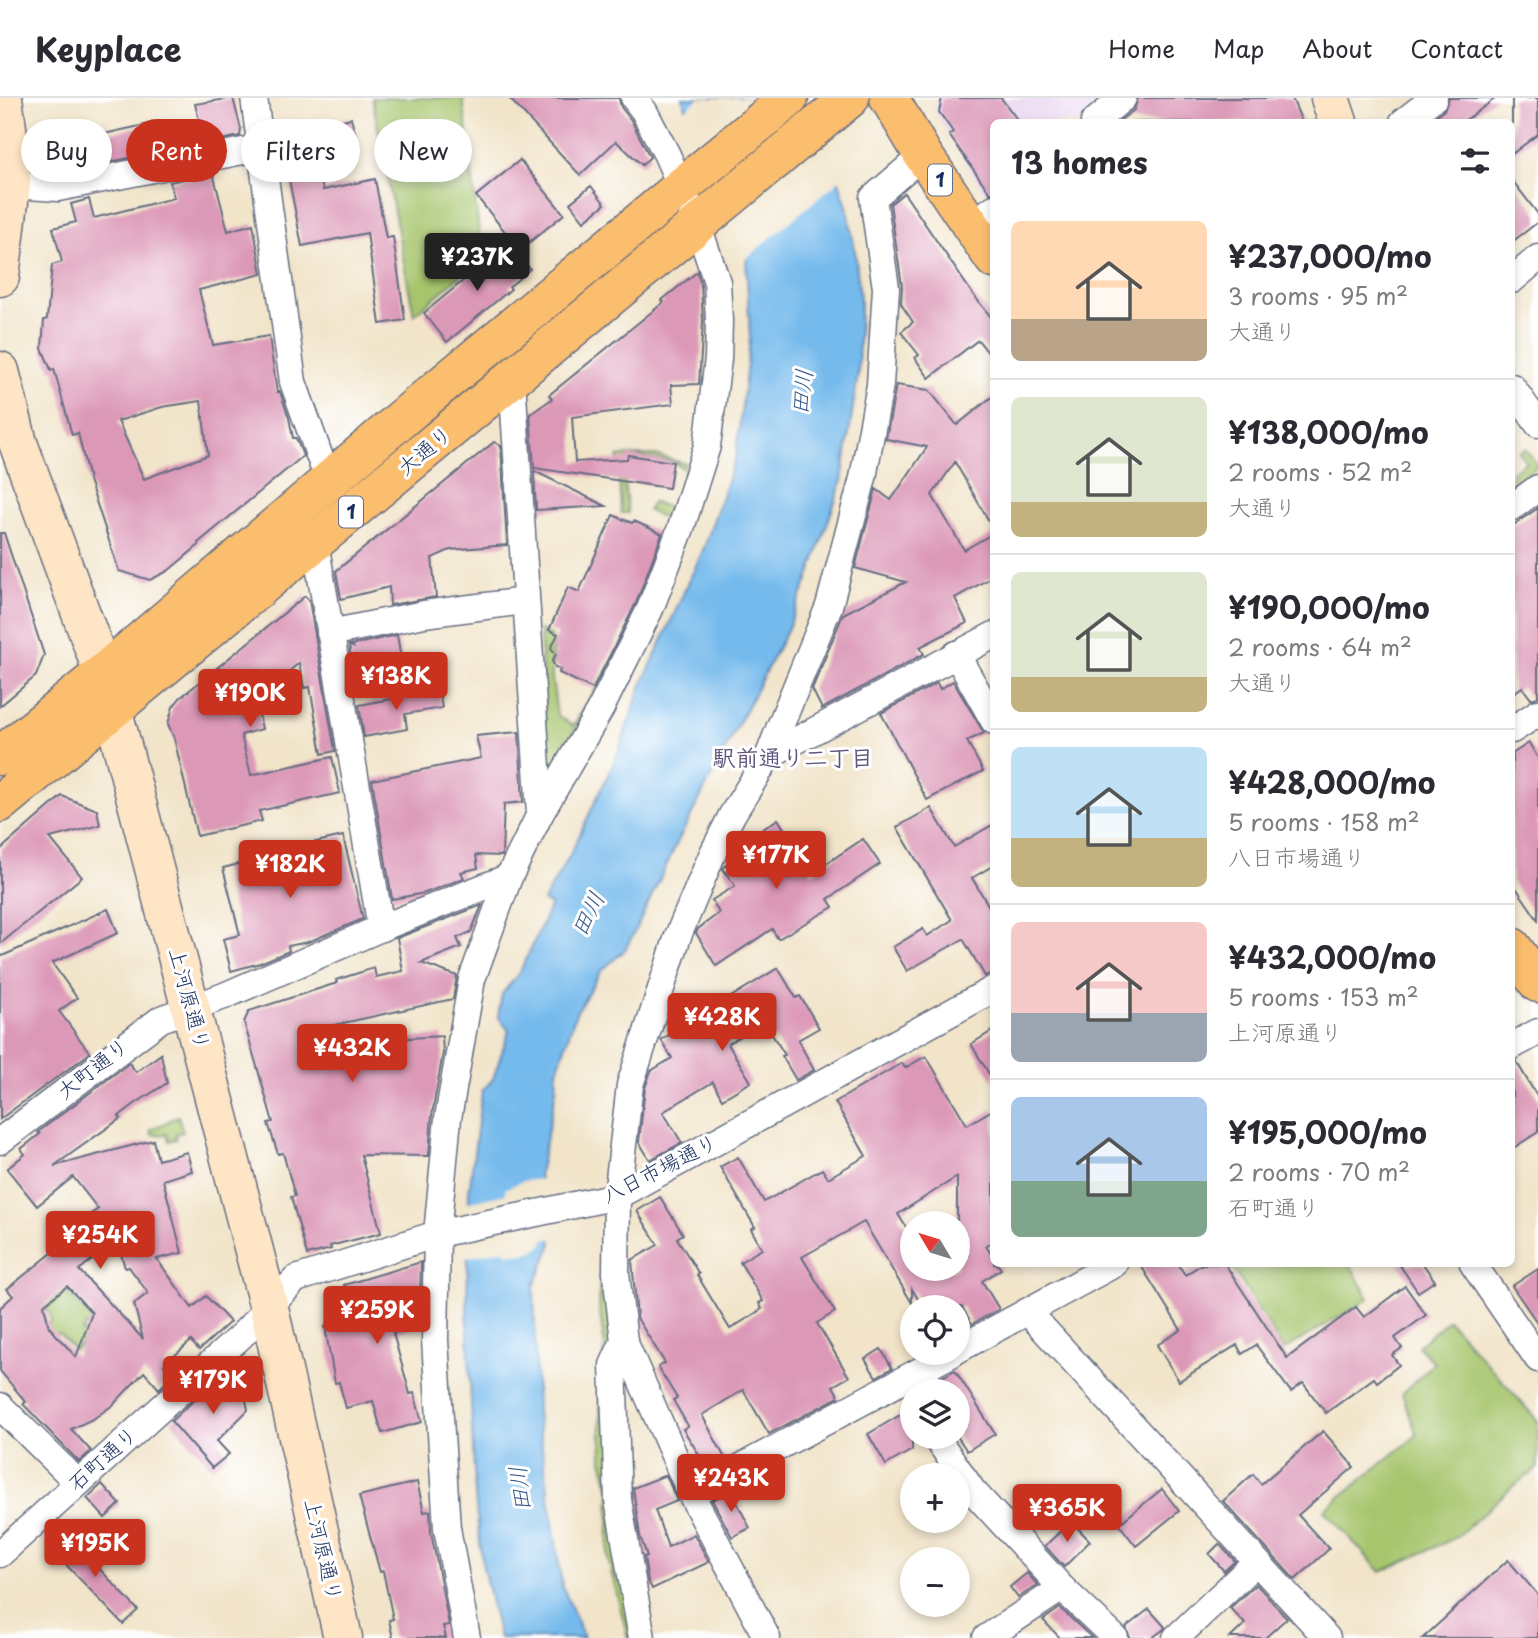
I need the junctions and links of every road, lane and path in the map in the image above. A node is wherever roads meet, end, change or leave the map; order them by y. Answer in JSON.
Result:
{"nodes":[{"id":1,"x":3,"y":98,"type":"edge"},
{"id":2,"x":254,"y":98,"type":"edge"},
{"id":3,"x":634,"y":98,"type":"edge"},
{"id":4,"x":789,"y":98,"type":"edge"},
{"id":5,"x":889,"y":98,"type":"edge"},
{"id":6,"x":1123,"y":98,"type":"edge"},
{"id":7,"x":1330,"y":98,"type":"edge"},
{"id":8,"x":1434,"y":98,"type":"edge"},
{"id":9,"x":846,"y":102,"type":"edge"},
{"id":10,"x":257,"y":119,"type":"edge"},
{"id":11,"x":1098,"y":119,"type":"edge"},
{"id":12,"x":1338,"y":119,"type":"edge"},
{"id":13,"x":1407,"y":119,"type":"edge"},
{"id":14,"x":241,"y":151,"type":"edge"},
{"id":15,"x":923,"y":155,"type":"junction"},
{"id":16,"x":267,"y":182,"type":"edge"},
{"id":17,"x":684,"y":186,"type":"junction"},
{"id":18,"x":6,"y":187,"type":"edge"},
{"id":19,"x":982,"y":217,"type":"edge"},
{"id":20,"x":701,"y":224,"type":"junction"},
{"id":21,"x":990,"y":245,"type":"edge"},
{"id":22,"x":1538,"y":258,"type":"edge"},
{"id":23,"x":0,"y":277,"type":"edge"},
{"id":24,"x":1515,"y":277,"type":"edge"},
{"id":25,"x":0,"y":371,"type":"edge"},
{"id":26,"x":512,"y":378,"type":"junction"},
{"id":27,"x":1515,"y":391,"type":"edge"},
{"id":28,"x":1538,"y":424,"type":"edge"},
{"id":29,"x":328,"y":480,"type":"junction"},
{"id":30,"x":1538,"y":488,"type":"edge"},
{"id":31,"x":1515,"y":505,"type":"edge"},
{"id":32,"x":315,"y":542,"type":"junction"},
{"id":33,"x":525,"y":601,"type":"junction"},
{"id":34,"x":330,"y":633,"type":"junction"},
{"id":35,"x":990,"y":637,"type":"edge"},
{"id":36,"x":956,"y":654,"type":"junction"},
{"id":37,"x":103,"y":673,"type":"junction"},
{"id":38,"x":112,"y":710,"type":"junction"},
{"id":39,"x":1538,"y":713,"type":"edge"},
{"id":40,"x":990,"y":714,"type":"edge"},
{"id":41,"x":1515,"y":728,"type":"edge"},
{"id":42,"x":769,"y":755,"type":"junction"},
{"id":43,"x":0,"y":756,"type":"edge"},
{"id":44,"x":0,"y":803,"type":"edge"},
{"id":45,"x":540,"y":814,"type":"junction"},
{"id":46,"x":509,"y":877,"type":"junction"},
{"id":47,"x":381,"y":928,"type":"junction"},
{"id":48,"x":1515,"y":951,"type":"edge"},
{"id":49,"x":1538,"y":983,"type":"edge"},
{"id":50,"x":990,"y":991,"type":"edge"},
{"id":51,"x":191,"y":1007,"type":"junction"},
{"id":52,"x":1538,"y":1032,"type":"edge"},
{"id":53,"x":1515,"y":1044,"type":"edge"},
{"id":54,"x":0,"y":1141,"type":"edge"},
{"id":55,"x":613,"y":1198,"type":"junction"},
{"id":56,"x":440,"y":1234,"type":"junction"},
{"id":57,"x":1109,"y":1267,"type":"edge"},
{"id":58,"x":1475,"y":1267,"type":"edge"},
{"id":59,"x":268,"y":1308,"type":"junction"},
{"id":60,"x":1028,"y":1312,"type":"junction"},
{"id":61,"x":624,"y":1341,"type":"junction"},
{"id":62,"x":970,"y":1344,"type":"edge"},
{"id":63,"x":1538,"y":1359,"type":"edge"},
{"id":64,"x":939,"y":1365,"type":"edge"},
{"id":65,"x":921,"y":1379,"type":"edge"},
{"id":66,"x":900,"y":1394,"type":"edge"},
{"id":67,"x":0,"y":1406,"type":"edge"},
{"id":68,"x":944,"y":1449,"type":"edge"},
{"id":69,"x":77,"y":1482,"type":"junction"},
{"id":70,"x":691,"y":1494,"type":"junction"},
{"id":71,"x":0,"y":1554,"type":"edge"},
{"id":72,"x":1256,"y":1562,"type":"junction"},
{"id":73,"x":1062,"y":1588,"type":"junction"},
{"id":74,"x":343,"y":1638,"type":"edge"},
{"id":75,"x":467,"y":1638,"type":"edge"},
{"id":76,"x":642,"y":1638,"type":"edge"},
{"id":77,"x":767,"y":1638,"type":"edge"},
{"id":78,"x":986,"y":1638,"type":"edge"},
{"id":79,"x":1115,"y":1638,"type":"edge"},
{"id":80,"x":1176,"y":1638,"type":"edge"},
{"id":81,"x":1328,"y":1638,"type":"edge"}],
"edges":[{"from":1,"to":18,"type":"street"},
{"from":2,"to":10,"type":"street"},
{"from":3,"to":17,"type":"street"},
{"from":4,"to":17,"type":"main road","name":"大通り","number":"1"},
{"from":5,"to":15,"type":"main road","number":"1"},
{"from":6,"to":11,"type":"street"},
{"from":7,"to":12,"type":"street"},
{"from":8,"to":13,"type":"street"},
{"from":9,"to":20,"type":"main road","name":"大通り","number":"1"},
{"from":14,"to":18,"type":"street"},
{"from":15,"to":19,"type":"main road","number":"1"},
{"from":15,"to":42,"type":"street"},
{"from":16,"to":29,"type":"street"},
{"from":17,"to":20,"type":"street"},
{"from":17,"to":29,"type":"main road","name":"大通り","number":"1"},
{"from":18,"to":23,"type":"street"},
{"from":19,"to":21,"type":"main road","number":"1"},
{"from":20,"to":26,"type":"main road","name":"大通り","number":"1"},
{"from":20,"to":45,"type":"street"},
{"from":22,"to":24,"type":"street"},
{"from":25,"to":37,"type":"street","name":"上河原通り"},
{"from":26,"to":32,"type":"main road","name":"大通り","number":"1"},
{"from":26,"to":33,"type":"street"},
{"from":27,"to":28,"type":"street"},
{"from":29,"to":37,"type":"main road","name":"大通り","number":"1"},
{"from":30,"to":31,"type":"street"},
{"from":32,"to":34,"type":"street"},
{"from":32,"to":38,"type":"main road","name":"大通り","number":"1"},
{"from":33,"to":34,"type":"street"},
{"from":33,"to":45,"type":"street"},
{"from":34,"to":47,"type":"street"},
{"from":35,"to":36,"type":"street"},
{"from":36,"to":40,"type":"street"},
{"from":36,"to":42,"type":"street"},
{"from":37,"to":38,"type":"street","name":"上河原通り"},
{"from":37,"to":43,"type":"main road","name":"大通り","number":"1"},
{"from":38,"to":44,"type":"main road","name":"大通り","number":"1"},
{"from":38,"to":51,"type":"street","name":"上河原通り"},
{"from":39,"to":41,"type":"street"},
{"from":42,"to":55,"type":"street"},
{"from":45,"to":46,"type":"street"},
{"from":46,"to":47,"type":"street","name":"大町通り"},
{"from":46,"to":56,"type":"street"},
{"from":47,"to":51,"type":"street","name":"大町通り"},
{"from":48,"to":49,"type":"main road"},
{"from":50,"to":55,"type":"street","name":"八日市場通り"},
{"from":51,"to":54,"type":"street","name":"大町通り"},
{"from":51,"to":59,"type":"street","name":"上河原通り"},
{"from":52,"to":53,"type":"street"},
{"from":55,"to":56,"type":"street","name":"八日市場通り"},
{"from":55,"to":61,"type":"street"},
{"from":56,"to":59,"type":"street","name":"八日市場通り"},
{"from":56,"to":75,"type":"street"},
{"from":57,"to":60,"type":"street"},
{"from":58,"to":63,"type":"street"},
{"from":59,"to":69,"type":"street","name":"石町通り"},
{"from":59,"to":74,"type":"street","name":"上河原通り"},
{"from":60,"to":62,"type":"street"},
{"from":60,"to":72,"type":"street"},
{"from":61,"to":70,"type":"street"},
{"from":61,"to":76,"type":"street"},
{"from":64,"to":65,"type":"street"},
{"from":66,"to":70,"type":"street"},
{"from":67,"to":69,"type":"street"},
{"from":68,"to":73,"type":"street"},
{"from":69,"to":71,"type":"street","name":"石町通り"},
{"from":70,"to":77,"type":"street"},
{"from":72,"to":80,"type":"street"},
{"from":72,"to":81,"type":"street"},
{"from":73,"to":78,"type":"street"},
{"from":73,"to":79,"type":"street"}]}
